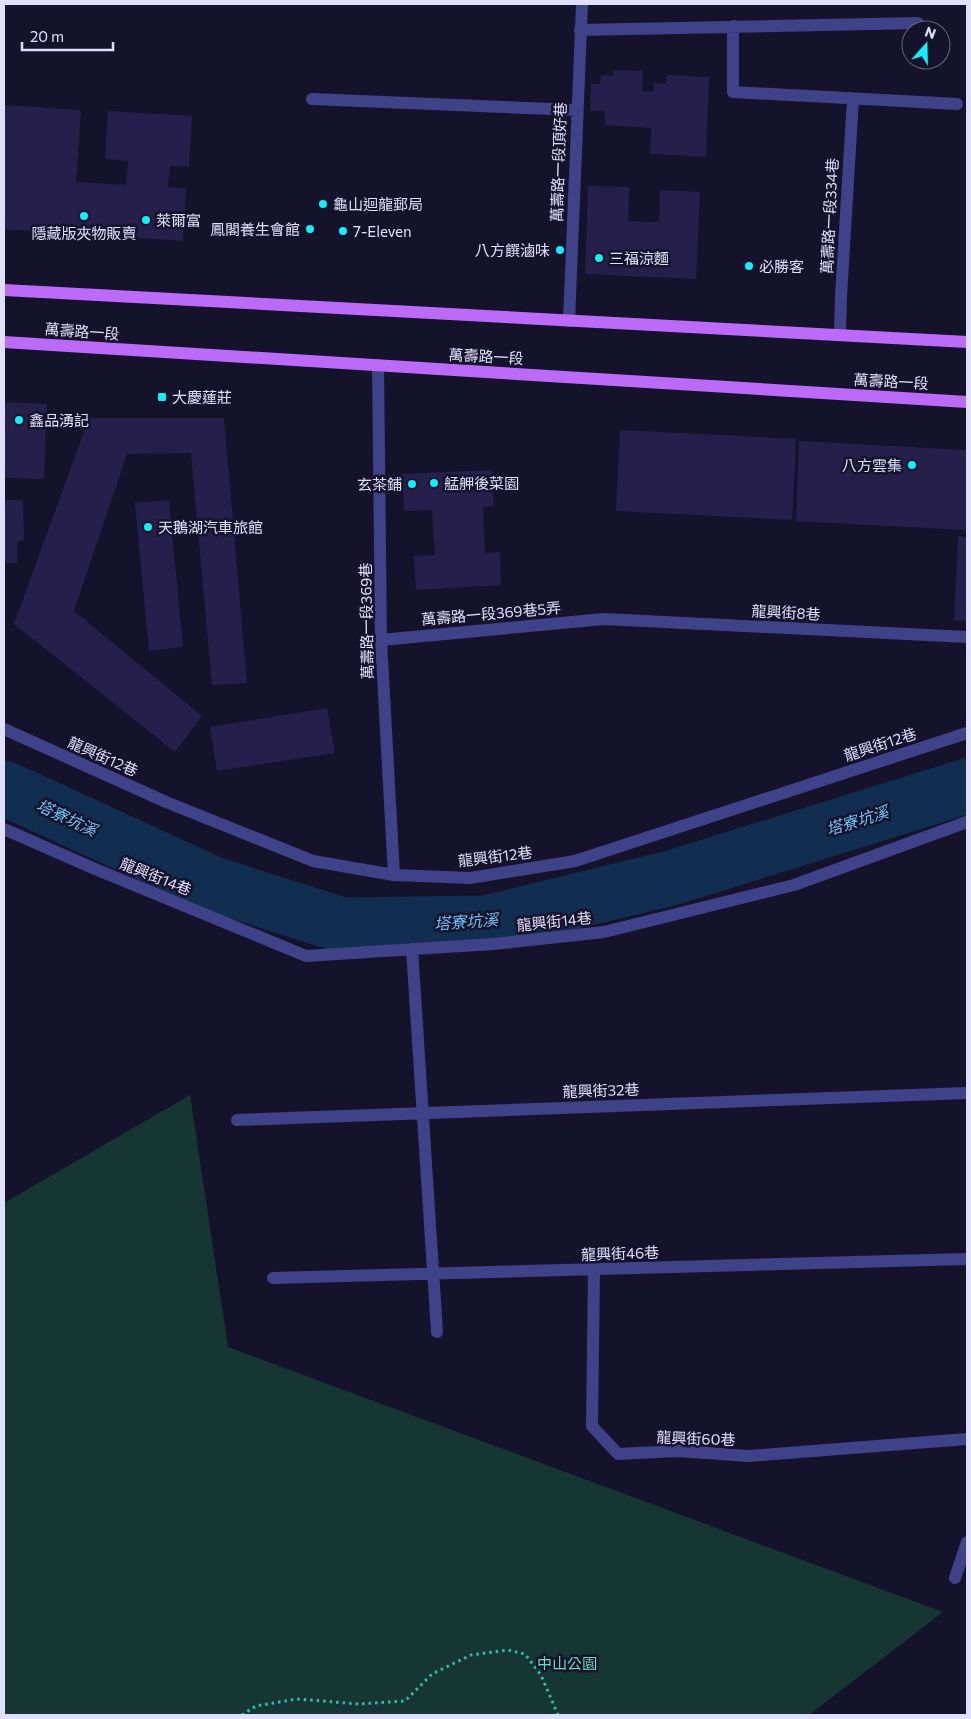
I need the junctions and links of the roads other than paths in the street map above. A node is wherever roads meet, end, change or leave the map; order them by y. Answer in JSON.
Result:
{"nodes":[{"id":1,"x":582,"y":4,"type":"edge"},
{"id":2,"x":901,"y":24,"type":"edge"},
{"id":3,"x":733,"y":26,"type":"junction"},
{"id":4,"x":580,"y":30,"type":"junction"},
{"id":5,"x":312,"y":99,"type":"dead end"},
{"id":6,"x":853,"y":99,"type":"junction"},
{"id":7,"x":957,"y":104,"type":"dead end"},
{"id":8,"x":576,"y":110,"type":"junction"},
{"id":9,"x":4,"y":290,"type":"edge"},
{"id":10,"x":569,"y":321,"type":"junction"},
{"id":11,"x":840,"y":336,"type":"junction"},
{"id":12,"x":4,"y":342,"type":"edge"},
{"id":13,"x":967,"y":342,"type":"edge"},
{"id":14,"x":378,"y":365,"type":"junction"},
{"id":15,"x":967,"y":402,"type":"edge"},
{"id":16,"x":604,"y":620,"type":"joint"},
{"id":17,"x":967,"y":637,"type":"edge"},
{"id":18,"x":381,"y":640,"type":"junction"},
{"id":19,"x":4,"y":729,"type":"edge"},
{"id":20,"x":967,"y":733,"type":"edge"},
{"id":21,"x":967,"y":822,"type":"edge"},
{"id":22,"x":4,"y":829,"type":"edge"},
{"id":23,"x":394,"y":875,"type":"junction"},
{"id":24,"x":412,"y":949,"type":"junction"},
{"id":25,"x":967,"y":1093,"type":"edge"},
{"id":26,"x":423,"y":1113,"type":"junction"},
{"id":27,"x":237,"y":1120,"type":"dead end"},
{"id":28,"x":967,"y":1259,"type":"edge"},
{"id":29,"x":594,"y":1270,"type":"junction"},
{"id":30,"x":434,"y":1274,"type":"junction"},
{"id":31,"x":273,"y":1278,"type":"dead end"},
{"id":32,"x":437,"y":1332,"type":"dead end"},
{"id":33,"x":967,"y":1440,"type":"edge"},
{"id":34,"x":967,"y":1542,"type":"edge"},
{"id":35,"x":955,"y":1578,"type":"dead end"}],
"edges":[{"from":1,"to":4,"type":"lane","name":"萬壽路一段頂好巷"},
{"from":2,"to":3,"type":"lane"},
{"from":3,"to":4,"type":"lane"},
{"from":3,"to":6,"type":"lane"},
{"from":4,"to":8,"type":"lane","name":"萬壽路一段頂好巷"},
{"from":5,"to":8,"type":"lane"},
{"from":6,"to":7,"type":"lane"},
{"from":6,"to":11,"type":"lane","name":"萬壽路一段334巷"},
{"from":8,"to":10,"type":"lane","name":"萬壽路一段頂好巷"},
{"from":9,"to":10,"type":"main road"},
{"from":10,"to":11,"type":"main road"},
{"from":11,"to":13,"type":"main road"},
{"from":12,"to":14,"type":"main road","name":"萬壽路一段"},
{"from":14,"to":15,"type":"main road","name":"萬壽路一段"},
{"from":14,"to":18,"type":"lane","name":"萬壽路一段369巷"},
{"from":16,"to":17,"type":"lane","name":"龍興街8巷"},
{"from":16,"to":18,"type":"lane","name":"萬壽路一段369巷5弄"},
{"from":18,"to":23,"type":"lane","name":"萬壽路一段369巷"},
{"from":19,"to":23,"type":"lane","name":"龍興街12巷"},
{"from":20,"to":23,"type":"lane","name":"龍興街12巷"},
{"from":21,"to":24,"type":"lane","name":"龍興街14巷"},
{"from":22,"to":24,"type":"lane","name":"龍興街14巷"},
{"from":24,"to":26,"type":"lane"},
{"from":25,"to":26,"type":"lane","name":"龍興街32巷"},
{"from":26,"to":27,"type":"lane","name":"龍興街32巷"},
{"from":26,"to":30,"type":"lane"},
{"from":28,"to":29,"type":"lane","name":"龍興街46巷"},
{"from":29,"to":30,"type":"lane","name":"龍興街46巷"},
{"from":29,"to":33,"type":"lane","name":"龍興街60巷"},
{"from":30,"to":31,"type":"lane","name":"龍興街46巷"},
{"from":30,"to":32,"type":"lane"},
{"from":34,"to":35,"type":"lane"}]}
